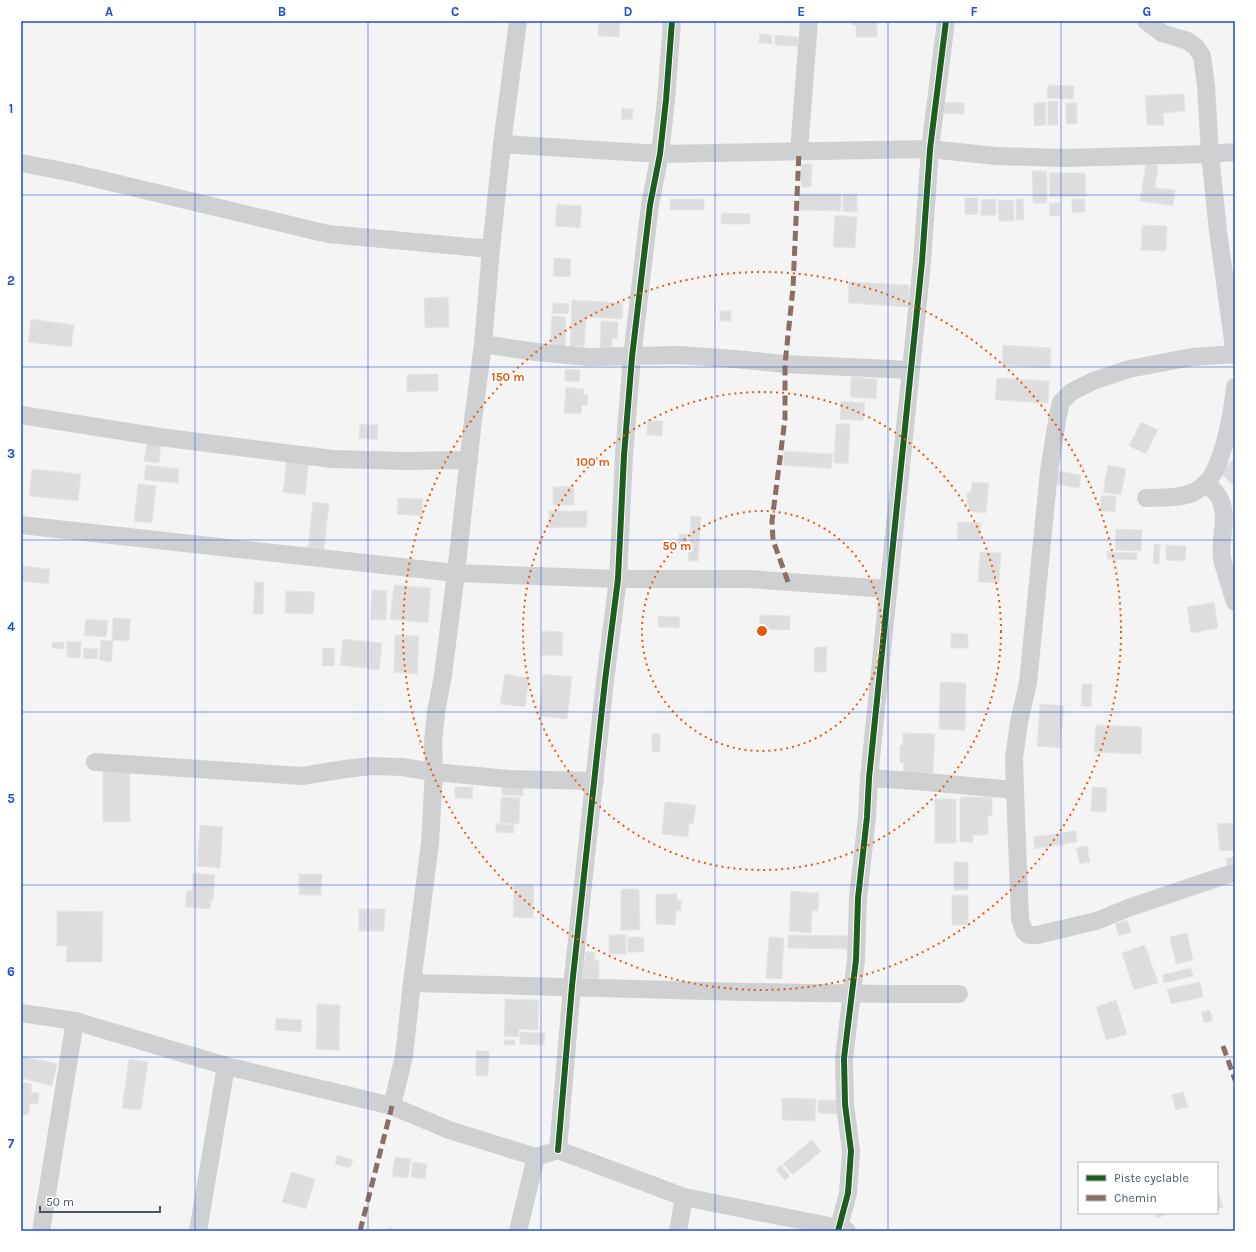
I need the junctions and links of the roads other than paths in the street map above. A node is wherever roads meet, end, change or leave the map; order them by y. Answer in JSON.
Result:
{"nodes":[{"id":1,"x":518,"y":21,"type":"edge"},
{"id":2,"x":672,"y":21,"type":"edge"},
{"id":3,"x":809,"y":21,"type":"edge"},
{"id":4,"x":946,"y":21,"type":"edge"},
{"id":5,"x":1146,"y":21,"type":"edge"},
{"id":6,"x":502,"y":144,"type":"junction"},
{"id":7,"x":930,"y":149,"type":"junction"},
{"id":8,"x":799,"y":151,"type":"junction"},
{"id":9,"x":1235,"y":152,"type":"edge"},
{"id":10,"x":660,"y":154,"type":"junction"},
{"id":11,"x":1210,"y":154,"type":"junction"},
{"id":12,"x":21,"y":163,"type":"edge"},
{"id":13,"x":491,"y":249,"type":"junction"},
{"id":14,"x":483,"y":344,"type":"junction"},
{"id":15,"x":1235,"y":354,"type":"edge"},
{"id":16,"x":632,"y":356,"type":"junction"},
{"id":17,"x":910,"y":370,"type":"junction"},
{"id":18,"x":1235,"y":387,"type":"edge"},
{"id":19,"x":21,"y":415,"type":"edge"},
{"id":20,"x":469,"y":460,"type":"junction"},
{"id":21,"x":1207,"y":483,"type":"junction"},
{"id":22,"x":1146,"y":498,"type":"dead end"},
{"id":23,"x":21,"y":525,"type":"edge"},
{"id":24,"x":456,"y":572,"type":"junction"},
{"id":25,"x":618,"y":579,"type":"junction"},
{"id":26,"x":888,"y":589,"type":"junction"},
{"id":27,"x":1235,"y":602,"type":"edge"},
{"id":28,"x":95,"y":762,"type":"dead end"},
{"id":29,"x":434,"y":772,"type":"junction"},
{"id":30,"x":869,"y":778,"type":"junction"},
{"id":31,"x":595,"y":781,"type":"junction"},
{"id":32,"x":1015,"y":790,"type":"junction"},
{"id":33,"x":1235,"y":873,"type":"edge"},
{"id":34,"x":412,"y":983,"type":"junction"},
{"id":35,"x":572,"y":986,"type":"junction"},
{"id":36,"x":852,"y":994,"type":"junction"},
{"id":37,"x":959,"y":994,"type":"dead end"},
{"id":38,"x":21,"y":1013,"type":"edge"},
{"id":39,"x":75,"y":1021,"type":"junction"},
{"id":40,"x":226,"y":1066,"type":"junction"},
{"id":41,"x":392,"y":1106,"type":"junction"},
{"id":42,"x":558,"y":1150,"type":"junction"},
{"id":43,"x":536,"y":1156,"type":"junction"},
{"id":44,"x":684,"y":1197,"type":"junction"},
{"id":45,"x":841,"y":1230,"type":"edge"},
{"id":46,"x":41,"y":1231,"type":"edge"},
{"id":47,"x":198,"y":1231,"type":"edge"},
{"id":48,"x":518,"y":1231,"type":"edge"},
{"id":49,"x":678,"y":1231,"type":"edge"}],
"edges":[{"from":1,"to":6,"type":"street"},
{"from":2,"to":10,"type":"street"},
{"from":3,"to":8,"type":"street"},
{"from":4,"to":7,"type":"street"},
{"from":5,"to":11,"type":"street"},
{"from":6,"to":10,"type":"street"},
{"from":6,"to":13,"type":"street"},
{"from":7,"to":8,"type":"street"},
{"from":7,"to":11,"type":"street"},
{"from":7,"to":17,"type":"street"},
{"from":8,"to":10,"type":"street"},
{"from":9,"to":11,"type":"street"},
{"from":10,"to":16,"type":"street"},
{"from":11,"to":15,"type":"street"},
{"from":12,"to":13,"type":"street"},
{"from":13,"to":14,"type":"street"},
{"from":14,"to":16,"type":"street"},
{"from":14,"to":20,"type":"street"},
{"from":15,"to":32,"type":"street"},
{"from":16,"to":17,"type":"street"},
{"from":16,"to":25,"type":"street"},
{"from":17,"to":26,"type":"street"},
{"from":18,"to":21,"type":"street"},
{"from":19,"to":20,"type":"street"},
{"from":20,"to":24,"type":"street"},
{"from":21,"to":22,"type":"street"},
{"from":21,"to":27,"type":"street"},
{"from":23,"to":24,"type":"street"},
{"from":24,"to":25,"type":"street"},
{"from":24,"to":29,"type":"street"},
{"from":25,"to":26,"type":"street"},
{"from":25,"to":31,"type":"street"},
{"from":26,"to":30,"type":"street"},
{"from":28,"to":29,"type":"street"},
{"from":29,"to":31,"type":"street"},
{"from":29,"to":34,"type":"street"},
{"from":30,"to":32,"type":"street"},
{"from":30,"to":36,"type":"street"},
{"from":31,"to":35,"type":"street"},
{"from":32,"to":33,"type":"street"},
{"from":34,"to":35,"type":"street"},
{"from":34,"to":41,"type":"street"},
{"from":35,"to":36,"type":"street"},
{"from":35,"to":42,"type":"street"},
{"from":36,"to":37,"type":"street"},
{"from":36,"to":45,"type":"street"},
{"from":38,"to":39,"type":"street"},
{"from":39,"to":40,"type":"street"},
{"from":39,"to":46,"type":"street"},
{"from":40,"to":41,"type":"street"},
{"from":40,"to":47,"type":"street"},
{"from":41,"to":43,"type":"street"},
{"from":42,"to":43,"type":"street"},
{"from":42,"to":44,"type":"street"},
{"from":43,"to":48,"type":"street"},
{"from":44,"to":45,"type":"street"},
{"from":44,"to":49,"type":"street"}]}
